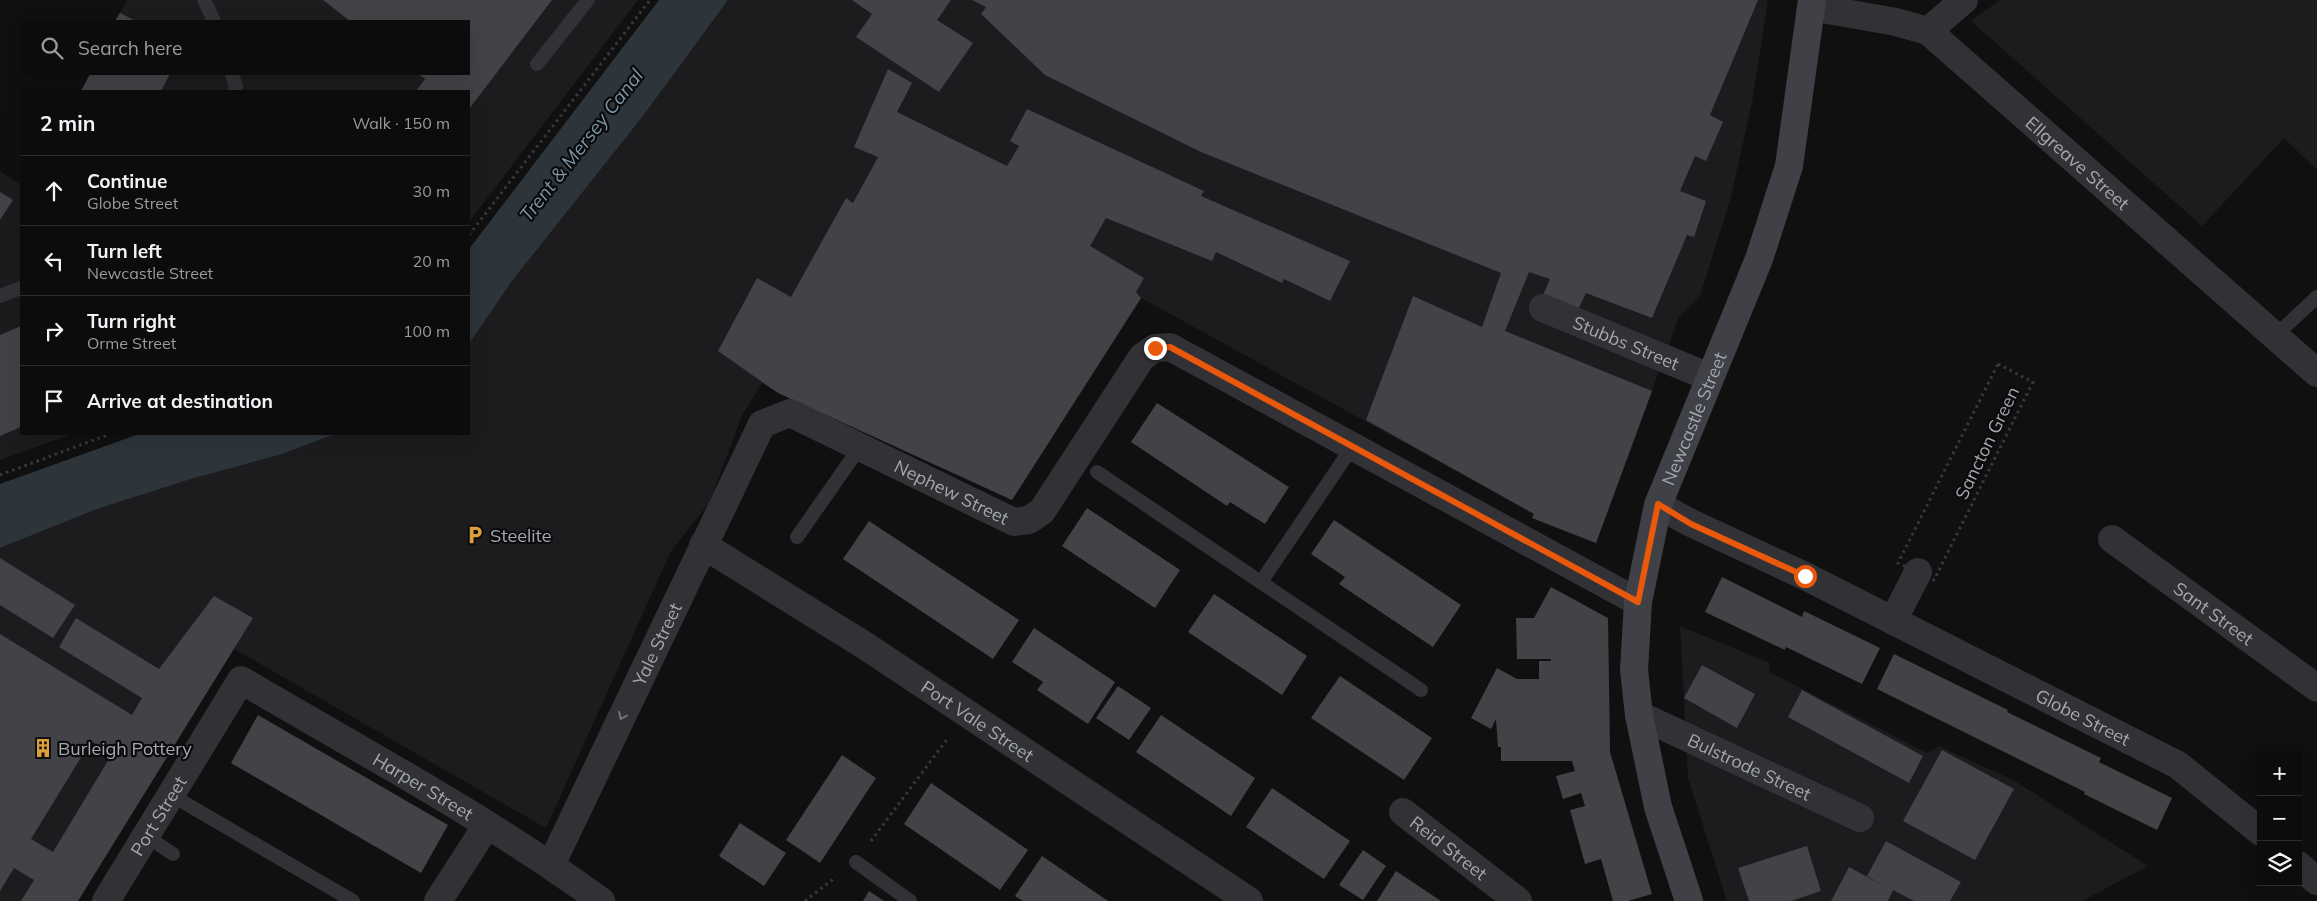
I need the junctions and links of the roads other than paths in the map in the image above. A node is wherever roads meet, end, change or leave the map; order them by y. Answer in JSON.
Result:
{"nodes":[{"id":1,"x":204,"y":0,"type":"edge"},
{"id":2,"x":588,"y":0,"type":"edge"},
{"id":3,"x":1964,"y":0,"type":"edge"},
{"id":4,"x":1812,"y":3,"type":"edge"},
{"id":5,"x":214,"y":20,"type":"edge"},
{"id":6,"x":1928,"y":31,"type":"junction"},
{"id":7,"x":537,"y":64,"type":"dead end"},
{"id":8,"x":232,"y":75,"type":"edge"},
{"id":9,"x":234,"y":90,"type":"edge"},
{"id":10,"x":20,"y":288,"type":"edge"},
{"id":11,"x":0,"y":296,"type":"edge"},
{"id":12,"x":2317,"y":297,"type":"edge"},
{"id":13,"x":1543,"y":308,"type":"dead end"},
{"id":14,"x":2275,"y":336,"type":"junction"},
{"id":15,"x":2317,"y":373,"type":"edge"},
{"id":16,"x":1708,"y":377,"type":"junction"},
{"id":17,"x":762,"y":424,"type":"joint"},
{"id":18,"x":1353,"y":446,"type":"junction"},
{"id":19,"x":860,"y":447,"type":"junction"},
{"id":20,"x":1097,"y":472,"type":"dead end"},
{"id":21,"x":1658,"y":504,"type":"junction"},
{"id":22,"x":797,"y":537,"type":"dead end"},
{"id":23,"x":2112,"y":539,"type":"dead end"},
{"id":24,"x":703,"y":545,"type":"junction"},
{"id":25,"x":1918,"y":572,"type":"road end"},
{"id":26,"x":1261,"y":582,"type":"junction"},
{"id":27,"x":1638,"y":602,"type":"junction"},
{"id":28,"x":1893,"y":621,"type":"junction"},
{"id":29,"x":241,"y":680,"type":"joint"},
{"id":30,"x":2317,"y":688,"type":"edge"},
{"id":31,"x":1421,"y":690,"type":"dead end"},
{"id":32,"x":1639,"y":716,"type":"junction"},
{"id":33,"x":171,"y":795,"type":"junction"},
{"id":34,"x":1403,"y":812,"type":"dead end"},
{"id":35,"x":1860,"y":818,"type":"dead end"},
{"id":36,"x":487,"y":825,"type":"junction"},
{"id":37,"x":2257,"y":829,"type":"edge"},
{"id":38,"x":146,"y":836,"type":"junction"},
{"id":39,"x":173,"y":854,"type":"dead end"},
{"id":40,"x":856,"y":862,"type":"road end"},
{"id":41,"x":551,"y":865,"type":"junction"},
{"id":42,"x":2302,"y":868,"type":"edge"},
{"id":43,"x":2317,"y":881,"type":"edge"},
{"id":44,"x":106,"y":901,"type":"edge"},
{"id":45,"x":353,"y":901,"type":"edge"},
{"id":46,"x":438,"y":901,"type":"edge"},
{"id":47,"x":601,"y":901,"type":"edge"},
{"id":48,"x":910,"y":901,"type":"edge"},
{"id":49,"x":1249,"y":901,"type":"edge"},
{"id":50,"x":1518,"y":901,"type":"edge"},
{"id":51,"x":1689,"y":901,"type":"edge"}],
"edges":[{"from":1,"to":5,"type":"lane"},
{"from":2,"to":7,"type":"lane"},
{"from":3,"to":6,"type":"street"},
{"from":4,"to":6,"type":"street","name":"Ellgreave Street"},
{"from":4,"to":16,"type":"main road","name":"Newcastle Street"},
{"from":6,"to":14,"type":"street","name":"Ellgreave Street"},
{"from":8,"to":9,"type":"lane"},
{"from":10,"to":11,"type":"lane"},
{"from":12,"to":14,"type":"lane"},
{"from":13,"to":16,"type":"street","name":"Stubbs Street"},
{"from":14,"to":15,"type":"street","name":"Ellgreave Street"},
{"from":16,"to":21,"type":"main road","name":"Newcastle Street"},
{"from":17,"to":19,"type":"street","name":"Nephew Street"},
{"from":17,"to":24,"type":"street","name":"Yale Street"},
{"from":18,"to":19,"type":"street","name":"Nephew Street"},
{"from":18,"to":26,"type":"lane"},
{"from":18,"to":27,"type":"street"},
{"from":19,"to":22,"type":"lane"},
{"from":20,"to":26,"type":"lane"},
{"from":21,"to":27,"type":"main road","name":"Newcastle Street"},
{"from":21,"to":28,"type":"street","name":"Globe Street"},
{"from":23,"to":30,"type":"street","name":"Sant Street"},
{"from":24,"to":41,"type":"street","name":"Yale Street","one_way":true},
{"from":24,"to":49,"type":"street","name":"Port Vale Street"},
{"from":25,"to":28,"type":"street"},
{"from":26,"to":31,"type":"lane"},
{"from":27,"to":32,"type":"main road","name":"Newcastle Street"},
{"from":28,"to":37,"type":"street","name":"Globe Street"},
{"from":29,"to":33,"type":"street","name":"Port Street"},
{"from":29,"to":36,"type":"street","name":"Harper Street"},
{"from":32,"to":35,"type":"street","name":"Bulstrode Street"},
{"from":32,"to":51,"type":"main road","name":"Newcastle Street"},
{"from":33,"to":38,"type":"street","name":"Port Street"},
{"from":33,"to":45,"type":"lane"},
{"from":34,"to":50,"type":"street","name":"Reid Street"},
{"from":36,"to":41,"type":"street","name":"Harper Street"},
{"from":36,"to":46,"type":"street"},
{"from":38,"to":39,"type":"lane"},
{"from":38,"to":44,"type":"street","name":"Port Street"},
{"from":40,"to":48,"type":"lane"},
{"from":41,"to":47,"type":"street","name":"Harper Street"},
{"from":42,"to":43,"type":"street"}]}
